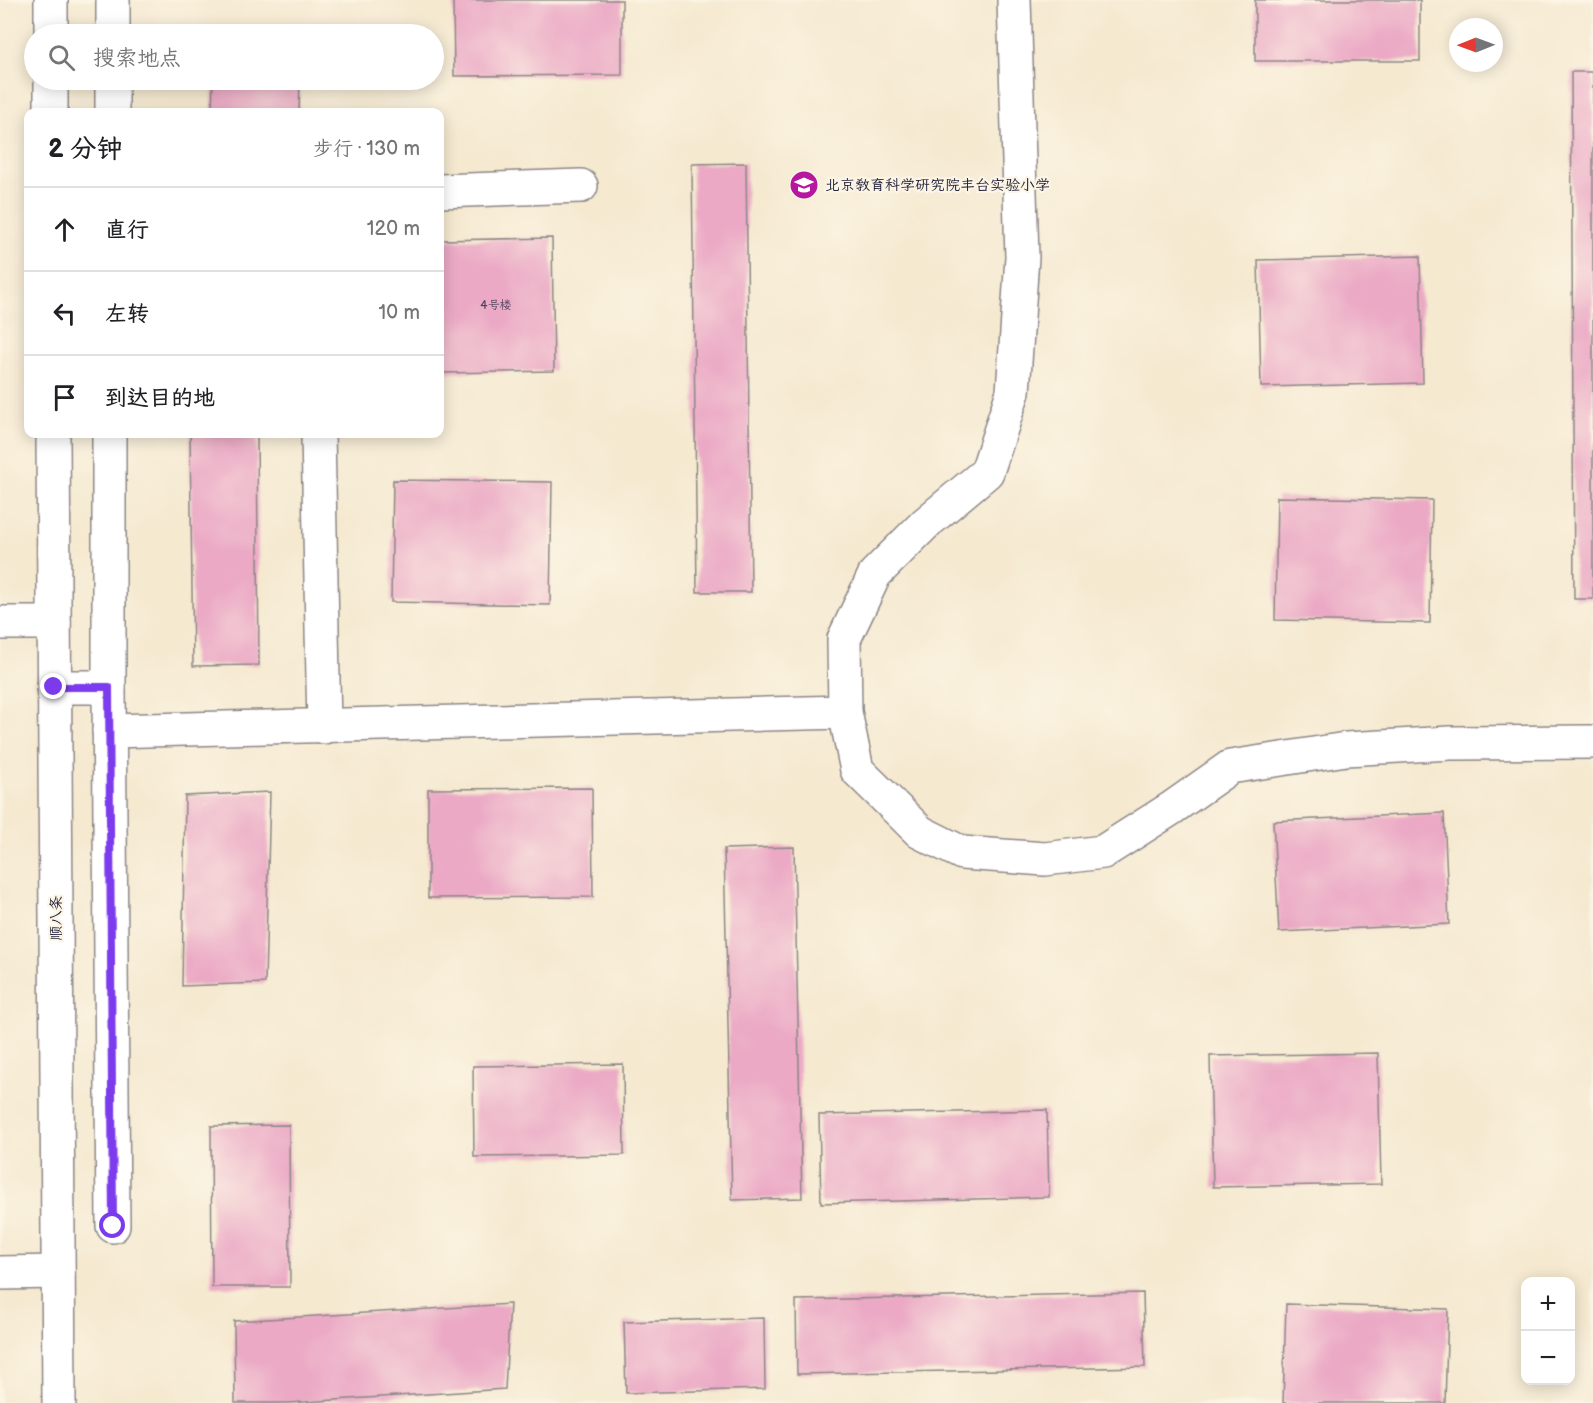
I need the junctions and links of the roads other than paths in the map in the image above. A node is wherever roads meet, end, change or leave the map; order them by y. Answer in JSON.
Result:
{"nodes":[{"id":1,"x":51,"y":0,"type":"edge"},
{"id":2,"x":113,"y":0,"type":"edge"},
{"id":3,"x":1014,"y":0,"type":"edge"},
{"id":4,"x":51,"y":24,"type":"edge"},
{"id":5,"x":113,"y":24,"type":"edge"},
{"id":6,"x":51,"y":90,"type":"edge"},
{"id":7,"x":112,"y":90,"type":"edge"},
{"id":8,"x":51,"y":108,"type":"edge"},
{"id":9,"x":112,"y":108,"type":"edge"},
{"id":10,"x":581,"y":186,"type":"dead end"},
{"id":11,"x":444,"y":191,"type":"edge"},
{"id":12,"x":53,"y":438,"type":"edge"},
{"id":13,"x":109,"y":438,"type":"edge"},
{"id":14,"x":318,"y":438,"type":"edge"},
{"id":15,"x":0,"y":623,"type":"edge"},
{"id":16,"x":54,"y":623,"type":"junction"},
{"id":17,"x":54,"y":687,"type":"junction"},
{"id":18,"x":109,"y":687,"type":"junction"},
{"id":19,"x":845,"y":712,"type":"junction"},
{"id":20,"x":324,"y":727,"type":"junction"},
{"id":21,"x":109,"y":731,"type":"junction"},
{"id":22,"x":1593,"y":742,"type":"edge"},
{"id":23,"x":113,"y":1226,"type":"dead end"},
{"id":24,"x":58,"y":1272,"type":"junction"},
{"id":25,"x":0,"y":1273,"type":"edge"},
{"id":26,"x":59,"y":1403,"type":"edge"}],
"edges":[{"from":1,"to":4,"type":"street"},
{"from":2,"to":5,"type":"street"},
{"from":3,"to":19,"type":"street"},
{"from":6,"to":8,"type":"street"},
{"from":7,"to":9,"type":"street"},
{"from":10,"to":11,"type":"street"},
{"from":12,"to":16,"type":"street","name":"顺八条"},
{"from":13,"to":18,"type":"street"},
{"from":14,"to":20,"type":"street"},
{"from":15,"to":16,"type":"street"},
{"from":16,"to":17,"type":"street","name":"顺八条"},
{"from":17,"to":18,"type":"street"},
{"from":17,"to":24,"type":"street","name":"顺八条"},
{"from":18,"to":21,"type":"street"},
{"from":19,"to":20,"type":"street"},
{"from":19,"to":22,"type":"street"},
{"from":20,"to":21,"type":"street"},
{"from":21,"to":23,"type":"street"},
{"from":24,"to":25,"type":"street"},
{"from":24,"to":26,"type":"street","name":"顺八条"}]}
